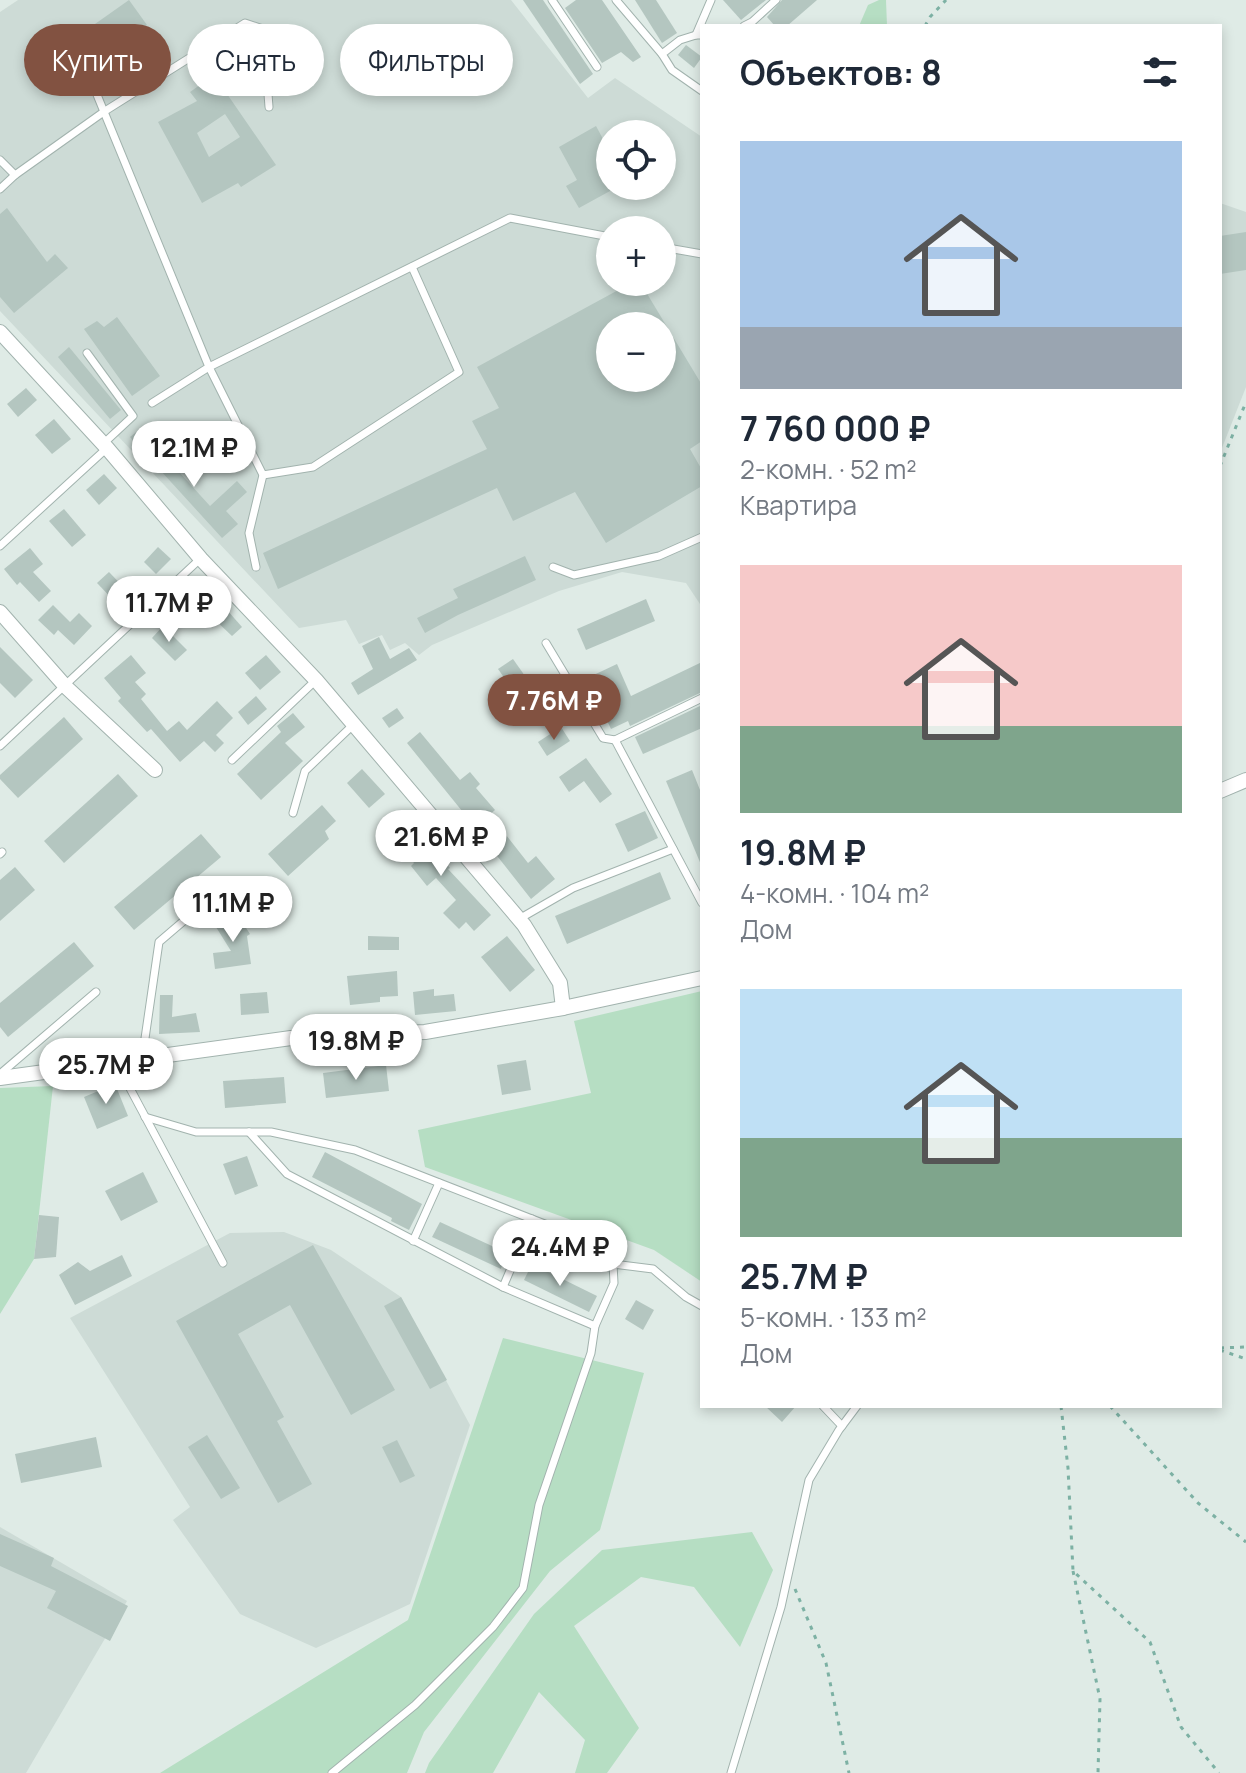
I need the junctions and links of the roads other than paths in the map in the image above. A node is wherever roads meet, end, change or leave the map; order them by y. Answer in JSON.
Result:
{"nodes":[{"id":1,"x":552,"y":0,"type":"edge"},
{"id":2,"x":616,"y":0,"type":"edge"},
{"id":3,"x":711,"y":0,"type":"edge"},
{"id":4,"x":776,"y":0,"type":"edge"},
{"id":5,"x":703,"y":24,"type":"edge"},
{"id":6,"x":751,"y":24,"type":"edge"},
{"id":7,"x":699,"y":35,"type":"edge"},
{"id":8,"x":662,"y":54,"type":"junction"},
{"id":9,"x":597,"y":67,"type":"dead end"},
{"id":10,"x":700,"y":90,"type":"edge"},
{"id":11,"x":98,"y":96,"type":"edge"},
{"id":12,"x":269,"y":107,"type":"dead end"},
{"id":13,"x":105,"y":111,"type":"junction"},
{"id":14,"x":0,"y":160,"type":"edge"},
{"id":15,"x":15,"y":175,"type":"junction"},
{"id":16,"x":0,"y":189,"type":"edge"},
{"id":17,"x":596,"y":234,"type":"edge"},
{"id":18,"x":676,"y":249,"type":"edge"},
{"id":19,"x":700,"y":254,"type":"edge"},
{"id":20,"x":412,"y":267,"type":"junction"},
{"id":21,"x":0,"y":332,"type":"edge"},
{"id":22,"x":87,"y":353,"type":"dead end"},
{"id":23,"x":209,"y":367,"type":"junction"},
{"id":24,"x":152,"y":403,"type":"dead end"},
{"id":25,"x":105,"y":446,"type":"junction"},
{"id":26,"x":263,"y":475,"type":"junction"},
{"id":27,"x":700,"y":538,"type":"edge"},
{"id":28,"x":0,"y":546,"type":"edge"},
{"id":29,"x":201,"y":559,"type":"junction"},
{"id":30,"x":256,"y":567,"type":"dead end"},
{"id":31,"x":553,"y":567,"type":"dead end"},
{"id":32,"x":0,"y":612,"type":"edge"},
{"id":33,"x":546,"y":643,"type":"dead end"},
{"id":34,"x":316,"y":680,"type":"junction"},
{"id":35,"x":66,"y":687,"type":"junction"},
{"id":36,"x":700,"y":699,"type":"edge"},
{"id":37,"x":353,"y":725,"type":"junction"},
{"id":38,"x":615,"y":740,"type":"junction"},
{"id":39,"x":0,"y":746,"type":"edge"},
{"id":40,"x":232,"y":760,"type":"dead end"},
{"id":41,"x":155,"y":770,"type":"dead end"},
{"id":42,"x":1246,"y":780,"type":"edge"},
{"id":43,"x":1222,"y":790,"type":"edge"},
{"id":44,"x":293,"y":813,"type":"dead end"},
{"id":45,"x":673,"y":849,"type":"junction"},
{"id":46,"x":700,"y":899,"type":"edge"},
{"id":47,"x":200,"y":907,"type":"dead end"},
{"id":48,"x":519,"y":919,"type":"junction"},
{"id":49,"x":700,"y":978,"type":"edge"},
{"id":50,"x":96,"y":992,"type":"dead end"},
{"id":51,"x":563,"y":1008,"type":"junction"},
{"id":52,"x":142,"y":1059,"type":"junction"},
{"id":53,"x":116,"y":1062,"type":"junction"},
{"id":54,"x":0,"y":1076,"type":"edge"},
{"id":55,"x":145,"y":1117,"type":"junction"},
{"id":56,"x":249,"y":1132,"type":"junction"},
{"id":57,"x":439,"y":1183,"type":"junction"},
{"id":58,"x":532,"y":1219,"type":"junction"},
{"id":59,"x":413,"y":1241,"type":"junction"},
{"id":60,"x":223,"y":1263,"type":"dead end"},
{"id":61,"x":613,"y":1264,"type":"junction"},
{"id":62,"x":503,"y":1287,"type":"junction"},
{"id":63,"x":700,"y":1305,"type":"edge"},
{"id":64,"x":595,"y":1326,"type":"junction"},
{"id":65,"x":825,"y":1408,"type":"edge"},
{"id":66,"x":856,"y":1408,"type":"edge"},
{"id":67,"x":842,"y":1426,"type":"junction"},
{"id":68,"x":332,"y":1773,"type":"edge"},
{"id":69,"x":731,"y":1773,"type":"edge"}],
"edges":[{"from":1,"to":9,"type":"lane"},
{"from":2,"to":8,"type":"lane"},
{"from":3,"to":5,"type":"lane"},
{"from":4,"to":6,"type":"lane"},
{"from":7,"to":8,"type":"lane"},
{"from":8,"to":10,"type":"lane"},
{"from":11,"to":13,"type":"lane"},
{"from":12,"to":13,"type":"lane"},
{"from":13,"to":15,"type":"lane"},
{"from":13,"to":23,"type":"lane"},
{"from":14,"to":15,"type":"lane"},
{"from":15,"to":16,"type":"lane"},
{"from":17,"to":20,"type":"lane"},
{"from":18,"to":19,"type":"lane"},
{"from":20,"to":23,"type":"lane"},
{"from":20,"to":26,"type":"lane"},
{"from":21,"to":25,"type":"street"},
{"from":22,"to":25,"type":"lane"},
{"from":23,"to":24,"type":"lane"},
{"from":23,"to":26,"type":"lane"},
{"from":25,"to":28,"type":"lane"},
{"from":25,"to":29,"type":"street"},
{"from":26,"to":30,"type":"lane"},
{"from":27,"to":31,"type":"lane"},
{"from":29,"to":34,"type":"street"},
{"from":29,"to":35,"type":"lane"},
{"from":32,"to":35,"type":"street"},
{"from":33,"to":38,"type":"lane"},
{"from":34,"to":37,"type":"street"},
{"from":34,"to":40,"type":"lane"},
{"from":35,"to":39,"type":"lane"},
{"from":35,"to":41,"type":"street"},
{"from":36,"to":38,"type":"lane"},
{"from":37,"to":44,"type":"lane"},
{"from":37,"to":48,"type":"street"},
{"from":38,"to":45,"type":"lane"},
{"from":42,"to":43,"type":"street"},
{"from":45,"to":46,"type":"lane"},
{"from":45,"to":48,"type":"lane"},
{"from":47,"to":52,"type":"lane"},
{"from":48,"to":51,"type":"street"},
{"from":49,"to":51,"type":"street"},
{"from":50,"to":54,"type":"lane"},
{"from":51,"to":52,"type":"street"},
{"from":52,"to":53,"type":"street"},
{"from":53,"to":54,"type":"street"},
{"from":53,"to":55,"type":"lane"},
{"from":55,"to":56,"type":"lane"},
{"from":55,"to":60,"type":"lane"},
{"from":56,"to":57,"type":"lane"},
{"from":56,"to":59,"type":"lane"},
{"from":57,"to":58,"type":"lane"},
{"from":57,"to":59,"type":"lane"},
{"from":58,"to":61,"type":"lane"},
{"from":58,"to":62,"type":"lane"},
{"from":59,"to":62,"type":"lane"},
{"from":61,"to":63,"type":"lane"},
{"from":61,"to":64,"type":"lane"},
{"from":62,"to":64,"type":"lane"},
{"from":64,"to":68,"type":"lane"},
{"from":65,"to":67,"type":"lane"},
{"from":66,"to":67,"type":"lane"},
{"from":67,"to":69,"type":"lane"}]}
